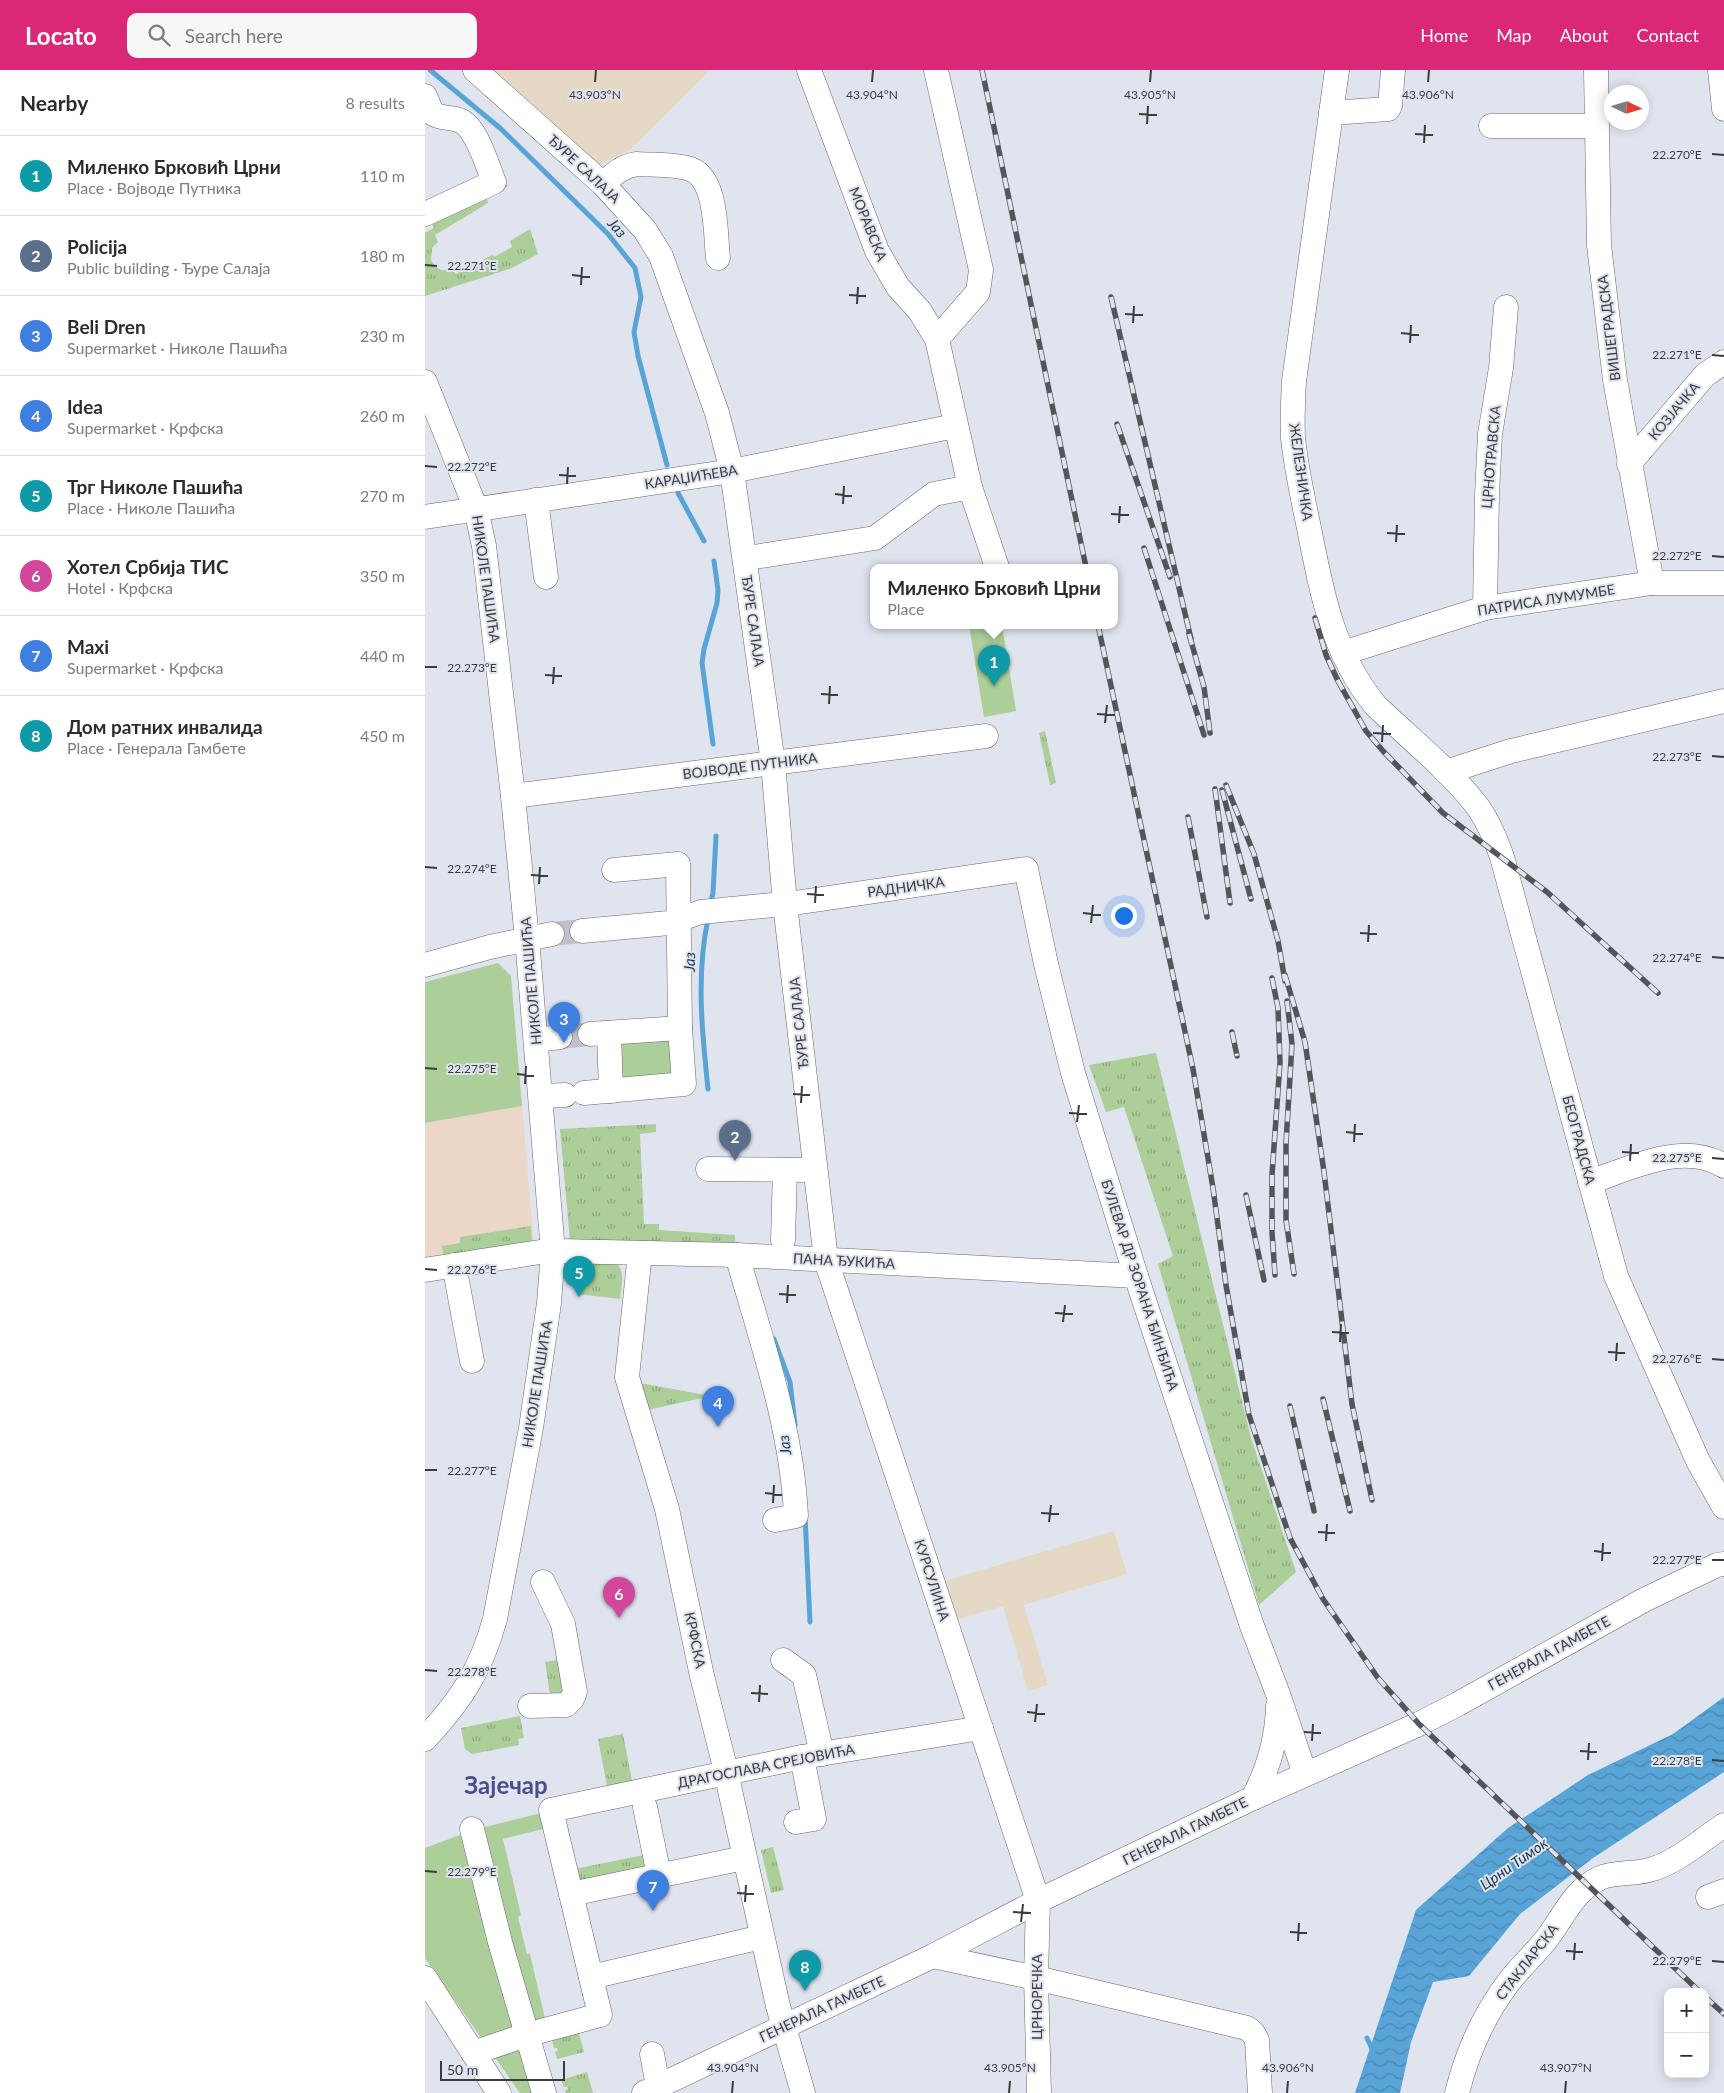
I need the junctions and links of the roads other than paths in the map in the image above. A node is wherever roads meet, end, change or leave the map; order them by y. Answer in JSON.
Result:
{"nodes":[{"id":1,"x":475,"y":70,"type":"edge"},
{"id":2,"x":809,"y":70,"type":"edge"},
{"id":3,"x":936,"y":70,"type":"edge"},
{"id":4,"x":1337,"y":70,"type":"edge"},
{"id":5,"x":1393,"y":70,"type":"edge"},
{"id":6,"x":1596,"y":70,"type":"edge"},
{"id":7,"x":1720,"y":70,"type":"edge"},
{"id":8,"x":425,"y":96,"type":"edge"},
{"id":9,"x":1724,"y":109,"type":"edge"},
{"id":10,"x":1331,"y":113,"type":"junction"},
{"id":11,"x":1491,"y":126,"type":"dead end"},
{"id":12,"x":1596,"y":126,"type":"junction"},
{"id":13,"x":603,"y":184,"type":"junction"},
{"id":14,"x":425,"y":214,"type":"edge"},
{"id":15,"x":718,"y":258,"type":"dead end"},
{"id":16,"x":1506,"y":307,"type":"dead end"},
{"id":17,"x":937,"y":339,"type":"junction"},
{"id":18,"x":1724,"y":362,"type":"edge"},
{"id":19,"x":425,"y":382,"type":"edge"},
{"id":20,"x":431,"y":416,"type":"edge"},
{"id":21,"x":955,"y":426,"type":"junction"},
{"id":22,"x":1629,"y":464,"type":"junction"},
{"id":23,"x":732,"y":471,"type":"junction"},
{"id":24,"x":970,"y":487,"type":"junction"},
{"id":25,"x":535,"y":500,"type":"junction"},
{"id":26,"x":476,"y":508,"type":"junction"},
{"id":27,"x":426,"y":515,"type":"edge"},
{"id":28,"x":754,"y":557,"type":"dead end"},
{"id":29,"x":996,"y":564,"type":"edge"},
{"id":30,"x":546,"y":577,"type":"dead end"},
{"id":31,"x":1724,"y":583,"type":"edge"},
{"id":32,"x":1652,"y":584,"type":"junction"},
{"id":33,"x":1485,"y":608,"type":"junction"},
{"id":34,"x":1343,"y":654,"type":"junction"},
{"id":35,"x":1724,"y":702,"type":"edge"},
{"id":36,"x":986,"y":736,"type":"dead end"},
{"id":37,"x":773,"y":763,"type":"junction"},
{"id":38,"x":1446,"y":772,"type":"junction"},
{"id":39,"x":513,"y":796,"type":"junction"},
{"id":40,"x":1026,"y":869,"type":"joint"},
{"id":41,"x":613,"y":870,"type":"dead end"},
{"id":42,"x":785,"y":904,"type":"junction"},
{"id":43,"x":679,"y":920,"type":"junction"},
{"id":44,"x":582,"y":931,"type":"tunnel mouth"},
{"id":45,"x":552,"y":934,"type":"tunnel mouth"},
{"id":46,"x":527,"y":939,"type":"junction"},
{"id":47,"x":425,"y":965,"type":"edge"},
{"id":48,"x":680,"y":1028,"type":"junction"},
{"id":49,"x":560,"y":1037,"type":"tunnel mouth"},
{"id":50,"x":536,"y":1040,"type":"junction"},
{"id":51,"x":611,"y":1091,"type":"junction"},
{"id":52,"x":541,"y":1096,"type":"junction"},
{"id":53,"x":1724,"y":1166,"type":"edge"},
{"id":54,"x":708,"y":1169,"type":"dead end"},
{"id":55,"x":785,"y":1170,"type":"junction"},
{"id":56,"x":815,"y":1170,"type":"junction"},
{"id":57,"x":1590,"y":1182,"type":"junction"},
{"id":58,"x":783,"y":1240,"type":"dead end"},
{"id":59,"x":553,"y":1252,"type":"junction"},
{"id":60,"x":640,"y":1253,"type":"junction"},
{"id":61,"x":737,"y":1255,"type":"junction"},
{"id":62,"x":826,"y":1260,"type":"junction"},
{"id":63,"x":454,"y":1265,"type":"junction"},
{"id":64,"x":425,"y":1270,"type":"edge"},
{"id":65,"x":1136,"y":1276,"type":"junction"},
{"id":66,"x":472,"y":1361,"type":"dead end"},
{"id":67,"x":1724,"y":1507,"type":"edge"},
{"id":68,"x":775,"y":1520,"type":"dead end"},
{"id":69,"x":1724,"y":1564,"type":"edge"},
{"id":70,"x":543,"y":1582,"type":"dead end"},
{"id":71,"x":783,"y":1660,"type":"dead end"},
{"id":72,"x":1278,"y":1694,"type":"junction"},
{"id":73,"x":530,"y":1706,"type":"dead end"},
{"id":74,"x":981,"y":1728,"type":"junction"},
{"id":75,"x":425,"y":1739,"type":"edge"},
{"id":76,"x":812,"y":1755,"type":"junction"},
{"id":77,"x":726,"y":1772,"type":"junction"},
{"id":78,"x":1305,"y":1774,"type":"junction"},
{"id":79,"x":1253,"y":1798,"type":"junction"},
{"id":80,"x":645,"y":1807,"type":"dead end"},
{"id":81,"x":796,"y":1822,"type":"dead end"},
{"id":82,"x":1724,"y":1826,"type":"edge"},
{"id":83,"x":471,"y":1829,"type":"dead end"},
{"id":84,"x":744,"y":1858,"type":"junction"},
{"id":85,"x":659,"y":1875,"type":"junction"},
{"id":86,"x":571,"y":1894,"type":"junction"},
{"id":87,"x":1039,"y":1901,"type":"junction"},
{"id":88,"x":762,"y":1937,"type":"junction"},
{"id":89,"x":933,"y":1956,"type":"junction"},
{"id":90,"x":425,"y":1978,"type":"edge"},
{"id":91,"x":1036,"y":1978,"type":"junction"},
{"id":92,"x":598,"y":1996,"type":"junction"},
{"id":93,"x":783,"y":2028,"type":"junction"},
{"id":94,"x":526,"y":2035,"type":"junction"},
{"id":95,"x":473,"y":2054,"type":"junction"},
{"id":96,"x":652,"y":2054,"type":"dead end"},
{"id":97,"x":651,"y":2089,"type":"edge"},
{"id":98,"x":499,"y":2093,"type":"edge"},
{"id":99,"x":544,"y":2093,"type":"edge"},
{"id":100,"x":803,"y":2093,"type":"edge"},
{"id":101,"x":1039,"y":2093,"type":"edge"},
{"id":102,"x":1259,"y":2093,"type":"edge"},
{"id":103,"x":1457,"y":2093,"type":"edge"}],
"edges":[{"from":1,"to":13,"type":"street","name":"ЂУРЕ САЛАЈА"},
{"from":2,"to":17,"type":"street","name":"МОРАВСКА"},
{"from":3,"to":17,"type":"street"},
{"from":4,"to":10,"type":"street","name":"ЖЕЛЕЗНИЧКА"},
{"from":5,"to":10,"type":"street"},
{"from":6,"to":12,"type":"street","name":"ВИШЕГРАДСКА"},
{"from":7,"to":9,"type":"street"},
{"from":8,"to":14,"type":"street"},
{"from":10,"to":34,"type":"street","name":"ЖЕЛЕЗНИЧКА"},
{"from":11,"to":12,"type":"street"},
{"from":12,"to":22,"type":"street","name":"ВИШЕГРАДСКА"},
{"from":13,"to":15,"type":"street"},
{"from":13,"to":23,"type":"street","name":"ЂУРЕ САЛАЈА"},
{"from":16,"to":33,"type":"street","name":"ЦРНОТРАВСКА"},
{"from":17,"to":21,"type":"street","name":"МОРАВСКА"},
{"from":18,"to":22,"type":"street","name":"КОЗЈАЧКА"},
{"from":19,"to":20,"type":"street","name":"НИКОЛЕ ПАШИЋА"},
{"from":20,"to":26,"type":"street","name":"НИКОЛЕ ПАШИЋА"},
{"from":21,"to":23,"type":"street","name":"КАРАЏИЋЕВА"},
{"from":21,"to":24,"type":"street","name":"МОРАВСКА"},
{"from":22,"to":32,"type":"street","name":"ВИШЕГРАДСКА"},
{"from":23,"to":25,"type":"street","name":"КАРАЏИЋЕВА"},
{"from":23,"to":37,"type":"street","name":"ЂУРЕ САЛАЈА"},
{"from":24,"to":28,"type":"street"},
{"from":24,"to":29,"type":"street","name":"МОРАВСКА"},
{"from":25,"to":26,"type":"street","name":"КАРАЏИЋЕВА"},
{"from":25,"to":30,"type":"street"},
{"from":26,"to":27,"type":"street","name":"КАРАЏИЋЕВА"},
{"from":26,"to":39,"type":"street","name":"НИКОЛЕ ПАШИЋА"},
{"from":31,"to":32,"type":"street","name":"ПАТРИСА ЛУМУМБЕ"},
{"from":32,"to":33,"type":"street","name":"ПАТРИСА ЛУМУМБЕ"},
{"from":33,"to":34,"type":"street","name":"ПАТРИСА ЛУМУМБЕ"},
{"from":34,"to":38,"type":"street","name":"ЖЕЛЕЗНИЧКА"},
{"from":35,"to":38,"type":"street"},
{"from":36,"to":37,"type":"street","name":"ВОЈВОДЕ ПУТНИКА"},
{"from":37,"to":39,"type":"street","name":"ВОЈВОДЕ ПУТНИКА"},
{"from":37,"to":42,"type":"street","name":"ЂУРЕ САЛАЈА"},
{"from":38,"to":57,"type":"street","name":"БЕОГРАДСКА"},
{"from":39,"to":46,"type":"street","name":"НИКОЛЕ ПАШИЋА"},
{"from":40,"to":42,"type":"street","name":"РАДНИЧКА"},
{"from":40,"to":65,"type":"street","name":"БУЛЕВАР ДР ЗОРАНА ЂИНЂИЋА"},
{"from":41,"to":43,"type":"street"},
{"from":42,"to":43,"type":"street","name":"РАДНИЧКА"},
{"from":42,"to":56,"type":"street","name":"ЂУРЕ САЛАЈА"},
{"from":43,"to":44,"type":"street","name":"РАДНИЧКА"},
{"from":43,"to":48,"type":"street"},
{"from":45,"to":46,"type":"street"},
{"from":46,"to":47,"type":"street"},
{"from":46,"to":50,"type":"street","name":"НИКОЛЕ ПАШИЋА"},
{"from":48,"to":51,"type":"street"},
{"from":48,"to":51,"type":"street"},
{"from":49,"to":50,"type":"street"},
{"from":50,"to":52,"type":"street","name":"НИКОЛЕ ПАШИЋА"},
{"from":51,"to":52,"type":"street"},
{"from":52,"to":59,"type":"street","name":"НИКОЛЕ ПАШИЋА"},
{"from":53,"to":57,"type":"street"},
{"from":54,"to":55,"type":"street"},
{"from":55,"to":56,"type":"street"},
{"from":55,"to":58,"type":"street"},
{"from":56,"to":62,"type":"street","name":"ЂУРЕ САЛАЈА"},
{"from":57,"to":67,"type":"street","name":"БЕОГРАДСКА"},
{"from":59,"to":60,"type":"street","name":"ПАНА ЂУКИЋА"},
{"from":59,"to":63,"type":"street","name":"ПАНА ЂУКИЋА"},
{"from":59,"to":75,"type":"street","name":"НИКОЛЕ ПАШИЋА"},
{"from":60,"to":61,"type":"street","name":"ПАНА ЂУКИЋА"},
{"from":60,"to":77,"type":"street","name":"КРФСКА"},
{"from":61,"to":62,"type":"street","name":"ПАНА ЂУКИЋА"},
{"from":61,"to":68,"type":"street"},
{"from":62,"to":65,"type":"street","name":"ПАНА ЂУКИЋА"},
{"from":62,"to":74,"type":"street","name":"КУРСУЛИНА"},
{"from":63,"to":64,"type":"street","name":"ПАНА ЂУКИЋА"},
{"from":63,"to":66,"type":"street"},
{"from":65,"to":72,"type":"street","name":"БУЛЕВАР ДР ЗОРАНА ЂИНЂИЋА"},
{"from":69,"to":78,"type":"street","name":"ГЕНЕРАЛА ГАМБЕТЕ"},
{"from":70,"to":73,"type":"street"},
{"from":71,"to":76,"type":"street"},
{"from":72,"to":78,"type":"street","name":"БУЛЕВАР ДР ЗОРАНА ЂИНЂИЋА"},
{"from":72,"to":79,"type":"street","name":"БУЛЕВАР ДР ЗОРАНА ЂИНЂИЋА"},
{"from":74,"to":76,"type":"street","name":"ДРАГОСЛАВА СРЕЈОВИЋА"},
{"from":74,"to":87,"type":"street","name":"КУРСУЛИНА"},
{"from":76,"to":77,"type":"street","name":"ДРАГОСЛАВА СРЕЈОВИЋА"},
{"from":76,"to":81,"type":"street"},
{"from":77,"to":84,"type":"street","name":"КРФСКА"},
{"from":77,"to":86,"type":"street","name":"ДРАГОСЛАВА СРЕЈОВИЋА"},
{"from":78,"to":79,"type":"street","name":"ГЕНЕРАЛА ГАМБЕТЕ"},
{"from":79,"to":87,"type":"street","name":"ГЕНЕРАЛА ГАМБЕТЕ"},
{"from":80,"to":85,"type":"street"},
{"from":82,"to":103,"type":"street","name":"СТАКЛАРСКА"},
{"from":83,"to":94,"type":"street"},
{"from":84,"to":85,"type":"street"},
{"from":84,"to":88,"type":"street","name":"КРФСКА"},
{"from":85,"to":86,"type":"street"},
{"from":86,"to":92,"type":"street"},
{"from":87,"to":89,"type":"street","name":"ГЕНЕРАЛА ГАМБЕТЕ"},
{"from":87,"to":91,"type":"street","name":"ЦРНОРЕЧКА"},
{"from":88,"to":92,"type":"street"},
{"from":88,"to":93,"type":"street","name":"КРФСКА"},
{"from":89,"to":91,"type":"street"},
{"from":89,"to":93,"type":"street","name":"ГЕНЕРАЛА ГАМБЕТЕ"},
{"from":90,"to":95,"type":"street"},
{"from":91,"to":101,"type":"street","name":"ЦРНОРЕЧКА"},
{"from":91,"to":102,"type":"street"},
{"from":92,"to":94,"type":"street"},
{"from":93,"to":97,"type":"street","name":"ГЕНЕРАЛА ГАМБЕТЕ"},
{"from":93,"to":100,"type":"street","name":"КРФСКА"},
{"from":94,"to":95,"type":"street"},
{"from":94,"to":99,"type":"street"},
{"from":95,"to":98,"type":"street"},
{"from":96,"to":97,"type":"street"}]}
